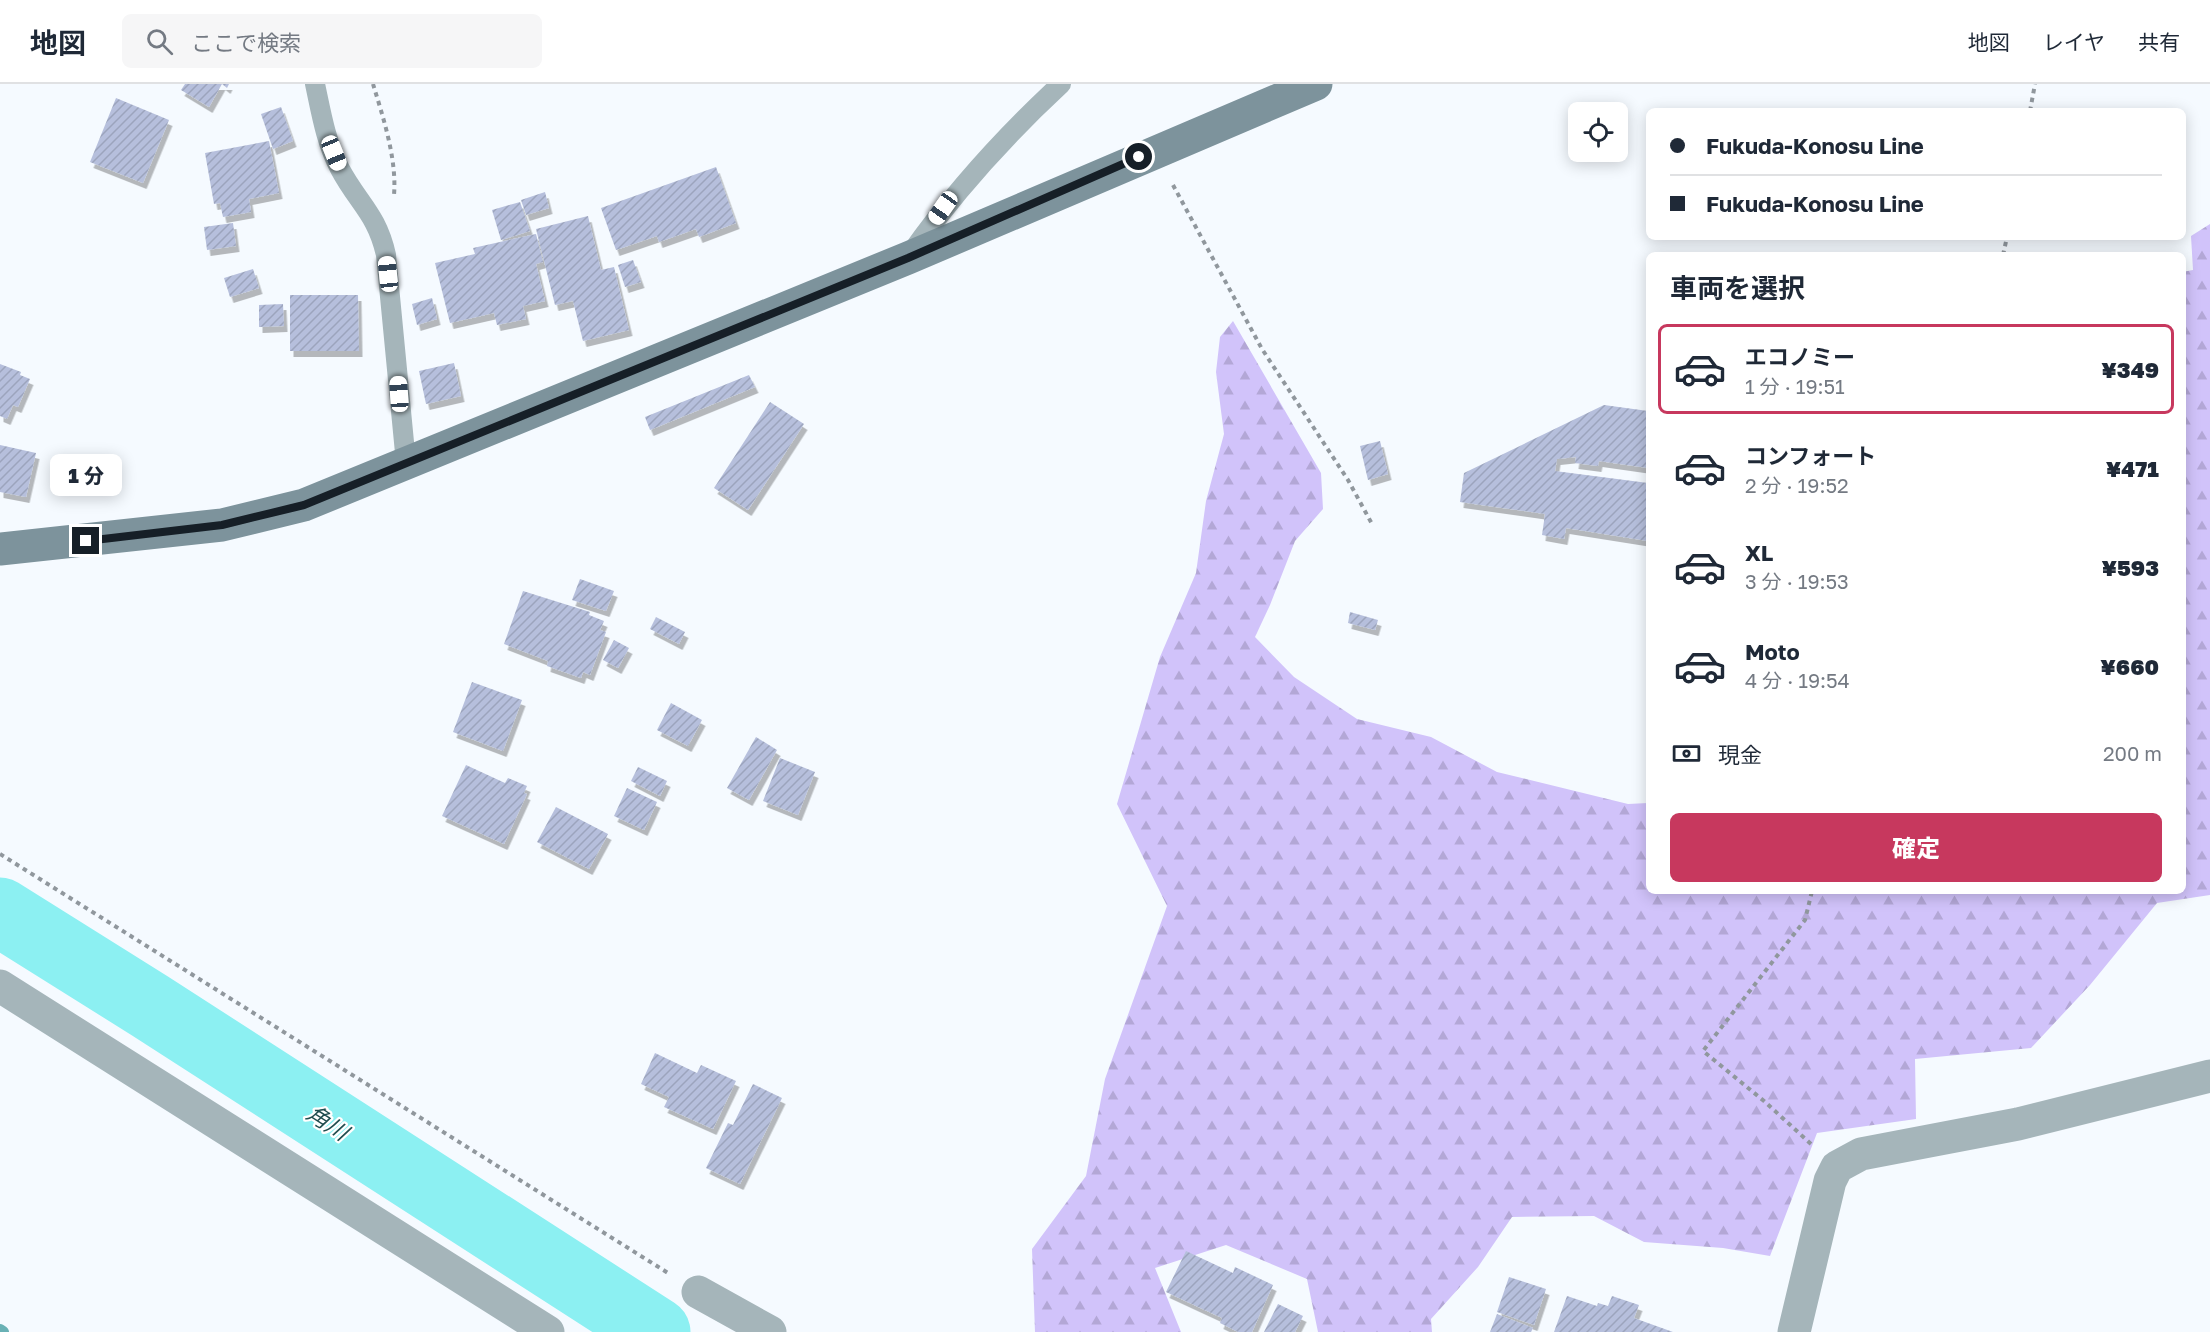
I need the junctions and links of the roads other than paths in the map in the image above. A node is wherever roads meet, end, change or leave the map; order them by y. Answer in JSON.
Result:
{"nodes":[{"id":1,"x":315,"y":84,"type":"edge"},
{"id":2,"x":1061,"y":84,"type":"edge"},
{"id":3,"x":1316,"y":84,"type":"edge"},
{"id":4,"x":908,"y":258,"type":"junction"},
{"id":5,"x":406,"y":463,"type":"junction"},
{"id":6,"x":0,"y":549,"type":"edge"},
{"id":7,"x":0,"y":986,"type":"edge"},
{"id":8,"x":2210,"y":1076,"type":"edge"},
{"id":9,"x":698,"y":1292,"type":"road end"},
{"id":10,"x":548,"y":1332,"type":"edge"},
{"id":11,"x":770,"y":1332,"type":"edge"},
{"id":12,"x":1794,"y":1332,"type":"edge"}],
"edges":[{"from":1,"to":5,"type":"lane"},
{"from":2,"to":4,"type":"lane"},
{"from":3,"to":4,"type":"main road"},
{"from":4,"to":5,"type":"main road"},
{"from":5,"to":6,"type":"main road"},
{"from":7,"to":10,"type":"street"},
{"from":8,"to":12,"type":"street"},
{"from":9,"to":11,"type":"street"}]}
